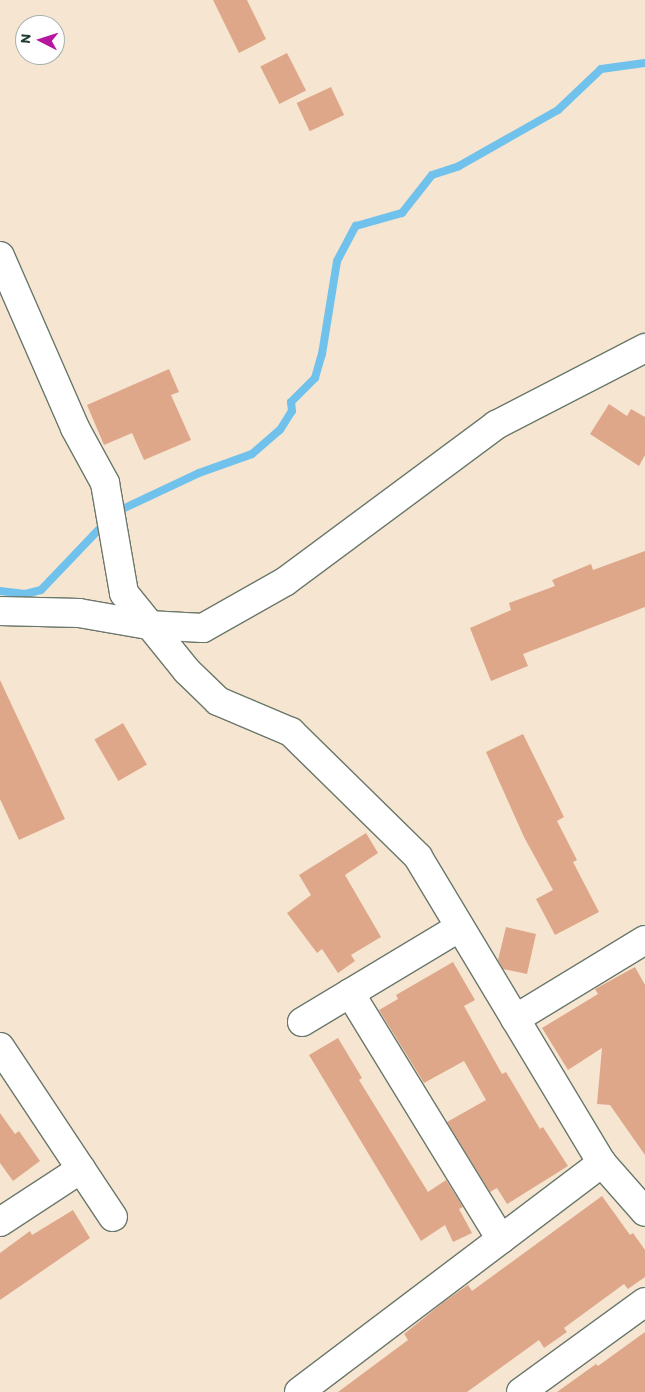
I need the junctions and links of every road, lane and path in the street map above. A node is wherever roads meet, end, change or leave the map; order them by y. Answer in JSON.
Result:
{"nodes":[{"id":1,"x":0,"y":256,"type":"edge"},
{"id":2,"x":645,"y":348,"type":"edge"},
{"id":3,"x":0,"y":611,"type":"edge"},
{"id":4,"x":148,"y":625,"type":"junction"},
{"id":5,"x":460,"y":927,"type":"junction"},
{"id":6,"x":645,"y":940,"type":"edge"},
{"id":7,"x":350,"y":993,"type":"junction"},
{"id":8,"x":515,"y":1019,"type":"junction"},
{"id":9,"x":302,"y":1022,"type":"dead end"},
{"id":10,"x":0,"y":1047,"type":"edge"},
{"id":11,"x":602,"y":1163,"type":"junction"},
{"id":12,"x":81,"y":1168,"type":"junction"},
{"id":13,"x":642,"y":1201,"type":"edge"},
{"id":14,"x":113,"y":1217,"type":"dead end"},
{"id":15,"x":0,"y":1222,"type":"edge"},
{"id":16,"x":501,"y":1239,"type":"junction"},
{"id":17,"x":645,"y":1302,"type":"edge"},
{"id":18,"x":299,"y":1392,"type":"edge"},
{"id":19,"x":521,"y":1392,"type":"edge"}],
"edges":[{"from":1,"to":4,"type":"street"},
{"from":2,"to":4,"type":"street"},
{"from":3,"to":4,"type":"street"},
{"from":4,"to":5,"type":"street"},
{"from":5,"to":7,"type":"street"},
{"from":5,"to":8,"type":"street"},
{"from":6,"to":8,"type":"street"},
{"from":7,"to":9,"type":"street"},
{"from":7,"to":16,"type":"street"},
{"from":8,"to":11,"type":"street"},
{"from":10,"to":12,"type":"street"},
{"from":11,"to":13,"type":"street"},
{"from":11,"to":16,"type":"street"},
{"from":12,"to":14,"type":"street"},
{"from":12,"to":15,"type":"street"},
{"from":16,"to":18,"type":"street"},
{"from":17,"to":19,"type":"street"}]}
